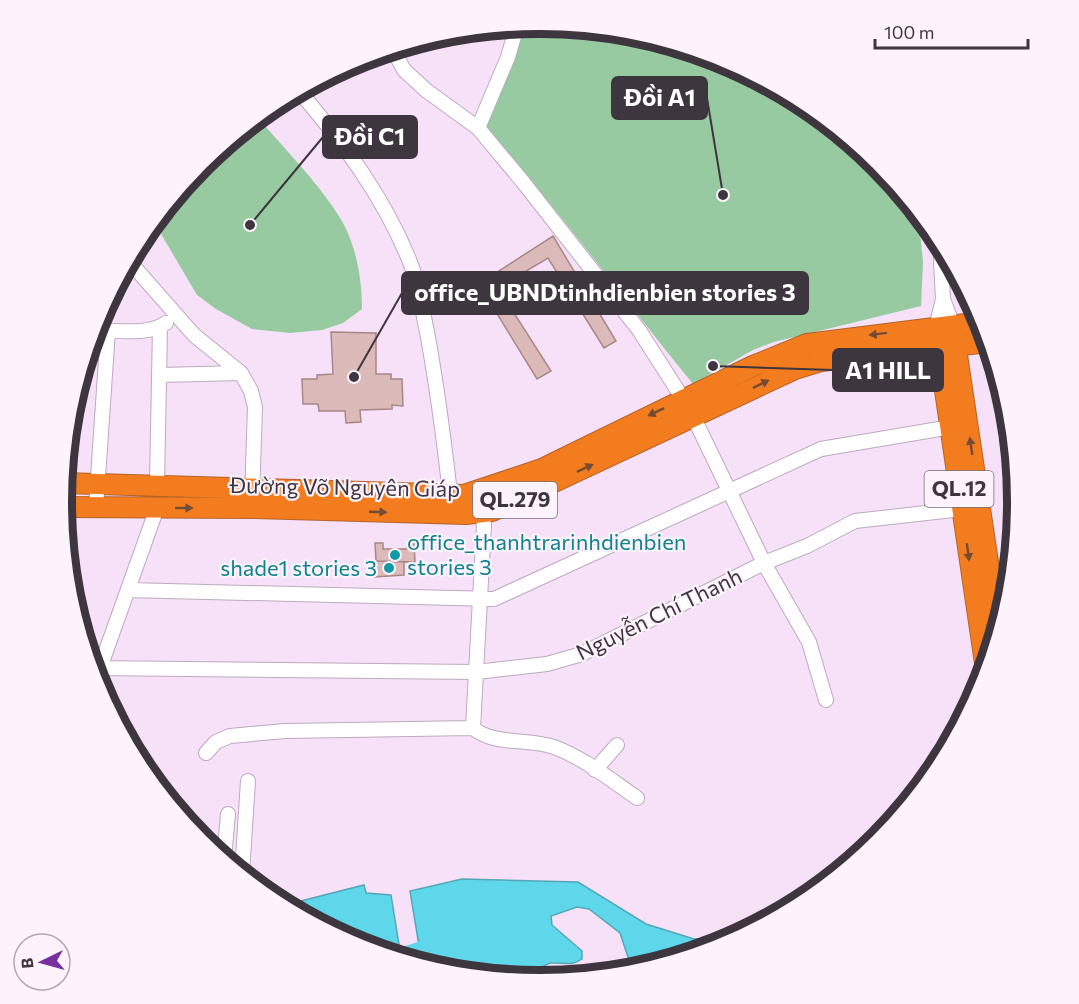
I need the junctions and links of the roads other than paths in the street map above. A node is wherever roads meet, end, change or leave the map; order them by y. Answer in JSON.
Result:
{"nodes":[{"id":1,"x":514,"y":36,"type":"edge"},
{"id":2,"x":397,"y":57,"type":"edge"},
{"id":3,"x":305,"y":98,"type":"edge"},
{"id":4,"x":478,"y":128,"type":"junction"},
{"id":5,"x":941,"y":263,"type":"edge"},
{"id":6,"x":135,"y":268,"type":"edge"},
{"id":7,"x":177,"y":315,"type":"junction"},
{"id":8,"x":971,"y":323,"type":"edge"},
{"id":9,"x":160,"y":327,"type":"junction"},
{"id":10,"x":944,"y":327,"type":"junction"},
{"id":11,"x":105,"y":330,"type":"edge"},
{"id":12,"x":102,"y":340,"type":"edge"},
{"id":13,"x":979,"y":343,"type":"edge"},
{"id":14,"x":948,"y":347,"type":"junction"},
{"id":15,"x":241,"y":373,"type":"junction"},
{"id":16,"x":159,"y":375,"type":"junction"},
{"id":17,"x":683,"y":399,"type":"junction"},
{"id":18,"x":693,"y":416,"type":"junction"},
{"id":19,"x":951,"y":426,"type":"junction"},
{"id":20,"x":73,"y":483,"type":"edge"},
{"id":21,"x":97,"y":483,"type":"junction"},
{"id":22,"x":157,"y":484,"type":"junction"},
{"id":23,"x":253,"y":487,"type":"junction"},
{"id":24,"x":342,"y":490,"type":"junction"},
{"id":25,"x":729,"y":491,"type":"junction"},
{"id":26,"x":977,"y":491,"type":"junction"},
{"id":27,"x":450,"y":494,"type":"junction"},
{"id":28,"x":72,"y":507,"type":"edge"},
{"id":29,"x":96,"y":507,"type":"junction"},
{"id":30,"x":157,"y":508,"type":"junction"},
{"id":31,"x":252,"y":508,"type":"junction"},
{"id":32,"x":962,"y":509,"type":"junction"},
{"id":33,"x":341,"y":511,"type":"junction"},
{"id":34,"x":482,"y":512,"type":"junction"},
{"id":35,"x":981,"y":522,"type":"junction"},
{"id":36,"x":764,"y":562,"type":"junction"},
{"id":37,"x":1000,"y":584,"type":"edge"},
{"id":38,"x":128,"y":590,"type":"junction"},
{"id":39,"x":479,"y":598,"type":"junction"},
{"id":40,"x":982,"y":650,"type":"edge"},
{"id":41,"x":100,"y":661,"type":"edge"},
{"id":42,"x":105,"y":672,"type":"edge"},
{"id":43,"x":476,"y":672,"type":"junction"},
{"id":44,"x":825,"y":700,"type":"dead end"},
{"id":45,"x":473,"y":728,"type":"junction"},
{"id":46,"x":617,"y":745,"type":"dead end"},
{"id":47,"x":206,"y":753,"type":"dead end"},
{"id":48,"x":595,"y":770,"type":"junction"},
{"id":49,"x":248,"y":782,"type":"dead end"},
{"id":50,"x":637,"y":798,"type":"dead end"},
{"id":51,"x":228,"y":814,"type":"dead end"},
{"id":52,"x":225,"y":848,"type":"edge"},
{"id":53,"x":243,"y":863,"type":"edge"}],
"edges":[{"from":1,"to":4,"type":"street"},
{"from":2,"to":4,"type":"street"},
{"from":3,"to":27,"type":"street"},
{"from":4,"to":17,"type":"street"},
{"from":5,"to":10,"type":"street"},
{"from":6,"to":7,"type":"street"},
{"from":7,"to":9,"type":"street"},
{"from":7,"to":15,"type":"street"},
{"from":8,"to":10,"type":"highway","name":"Đường Võ Nguyên Giáp","number":"QL.279"},
{"from":9,"to":11,"type":"street"},
{"from":9,"to":16,"type":"street"},
{"from":10,"to":14,"type":"highway","number":"QL.12"},
{"from":10,"to":17,"type":"highway","name":"Đường Võ Nguyên Giáp","number":"QL.279","one_way":true},
{"from":12,"to":21,"type":"street"},
{"from":13,"to":14,"type":"highway","name":"Đường Võ Nguyên Giáp","number":"QL.279"},
{"from":18,"to":14,"type":"highway","name":"Đường Võ Nguyên Giáp","number":"QL.279","one_way":true},
{"from":14,"to":19,"type":"highway","number":"QL.12"},
{"from":26,"to":14,"type":"highway","number":"QL.12","one_way":true},
{"from":15,"to":16,"type":"street"},
{"from":15,"to":23,"type":"street"},
{"from":16,"to":22,"type":"street"},
{"from":17,"to":18,"type":"highway"},
{"from":17,"to":27,"type":"highway","name":"Đường Võ Nguyên Giáp","number":"QL.279","one_way":true},
{"from":18,"to":25,"type":"street"},
{"from":34,"to":18,"type":"highway","name":"Đường Võ Nguyên Giáp","number":"QL.279","one_way":true},
{"from":19,"to":25,"type":"street"},
{"from":19,"to":32,"type":"highway","number":"QL.12"},
{"from":20,"to":21,"type":"highway","name":"Đường Võ Nguyên Giáp","number":"QL.279"},
{"from":21,"to":22,"type":"highway","name":"Đường Võ Nguyên Giáp","number":"QL.279"},
{"from":21,"to":29,"type":"street"},
{"from":22,"to":23,"type":"highway","name":"Đường Võ Nguyên Giáp","number":"QL.279"},
{"from":22,"to":30,"type":"highway"},
{"from":23,"to":24,"type":"highway","name":"Đường Võ Nguyên Giáp","number":"QL.279"},
{"from":23,"to":31,"type":"street"},
{"from":24,"to":27,"type":"highway","name":"Đường Võ Nguyên Giáp","number":"QL.279"},
{"from":24,"to":33,"type":"highway"},
{"from":25,"to":36,"type":"street"},
{"from":25,"to":39,"type":"street"},
{"from":26,"to":32,"type":"highway"},
{"from":26,"to":35,"type":"highway","number":"QL.12"},
{"from":28,"to":29,"type":"highway","name":"Đường Võ Nguyên Giáp","number":"QL.279"},
{"from":29,"to":30,"type":"highway","name":"Đường Võ Nguyên Giáp","number":"QL.279"},
{"from":30,"to":31,"type":"highway","name":"Đường Võ Nguyên Giáp","number":"QL.279","one_way":true},
{"from":30,"to":38,"type":"street"},
{"from":31,"to":33,"type":"highway","name":"Đường Võ Nguyên Giáp","number":"QL.279"},
{"from":32,"to":35,"type":"highway"},
{"from":32,"to":36,"type":"street","name":"Nguyễn Chí Thanh"},
{"from":32,"to":40,"type":"highway","number":"QL.12","one_way":true},
{"from":33,"to":34,"type":"highway","name":"Đường Võ Nguyên Giáp","number":"QL.279","one_way":true},
{"from":34,"to":39,"type":"street"},
{"from":35,"to":37,"type":"highway","number":"QL.12"},
{"from":36,"to":43,"type":"street","name":"Nguyễn Chí Thanh"},
{"from":36,"to":44,"type":"street"},
{"from":38,"to":39,"type":"street"},
{"from":38,"to":41,"type":"street"},
{"from":39,"to":43,"type":"street"},
{"from":42,"to":43,"type":"street","name":"Nguyễn Chí Thanh"},
{"from":43,"to":45,"type":"street"},
{"from":45,"to":47,"type":"street"},
{"from":45,"to":48,"type":"street"},
{"from":46,"to":48,"type":"street"},
{"from":48,"to":50,"type":"street"},
{"from":49,"to":53,"type":"street"},
{"from":51,"to":52,"type":"street"}]}
